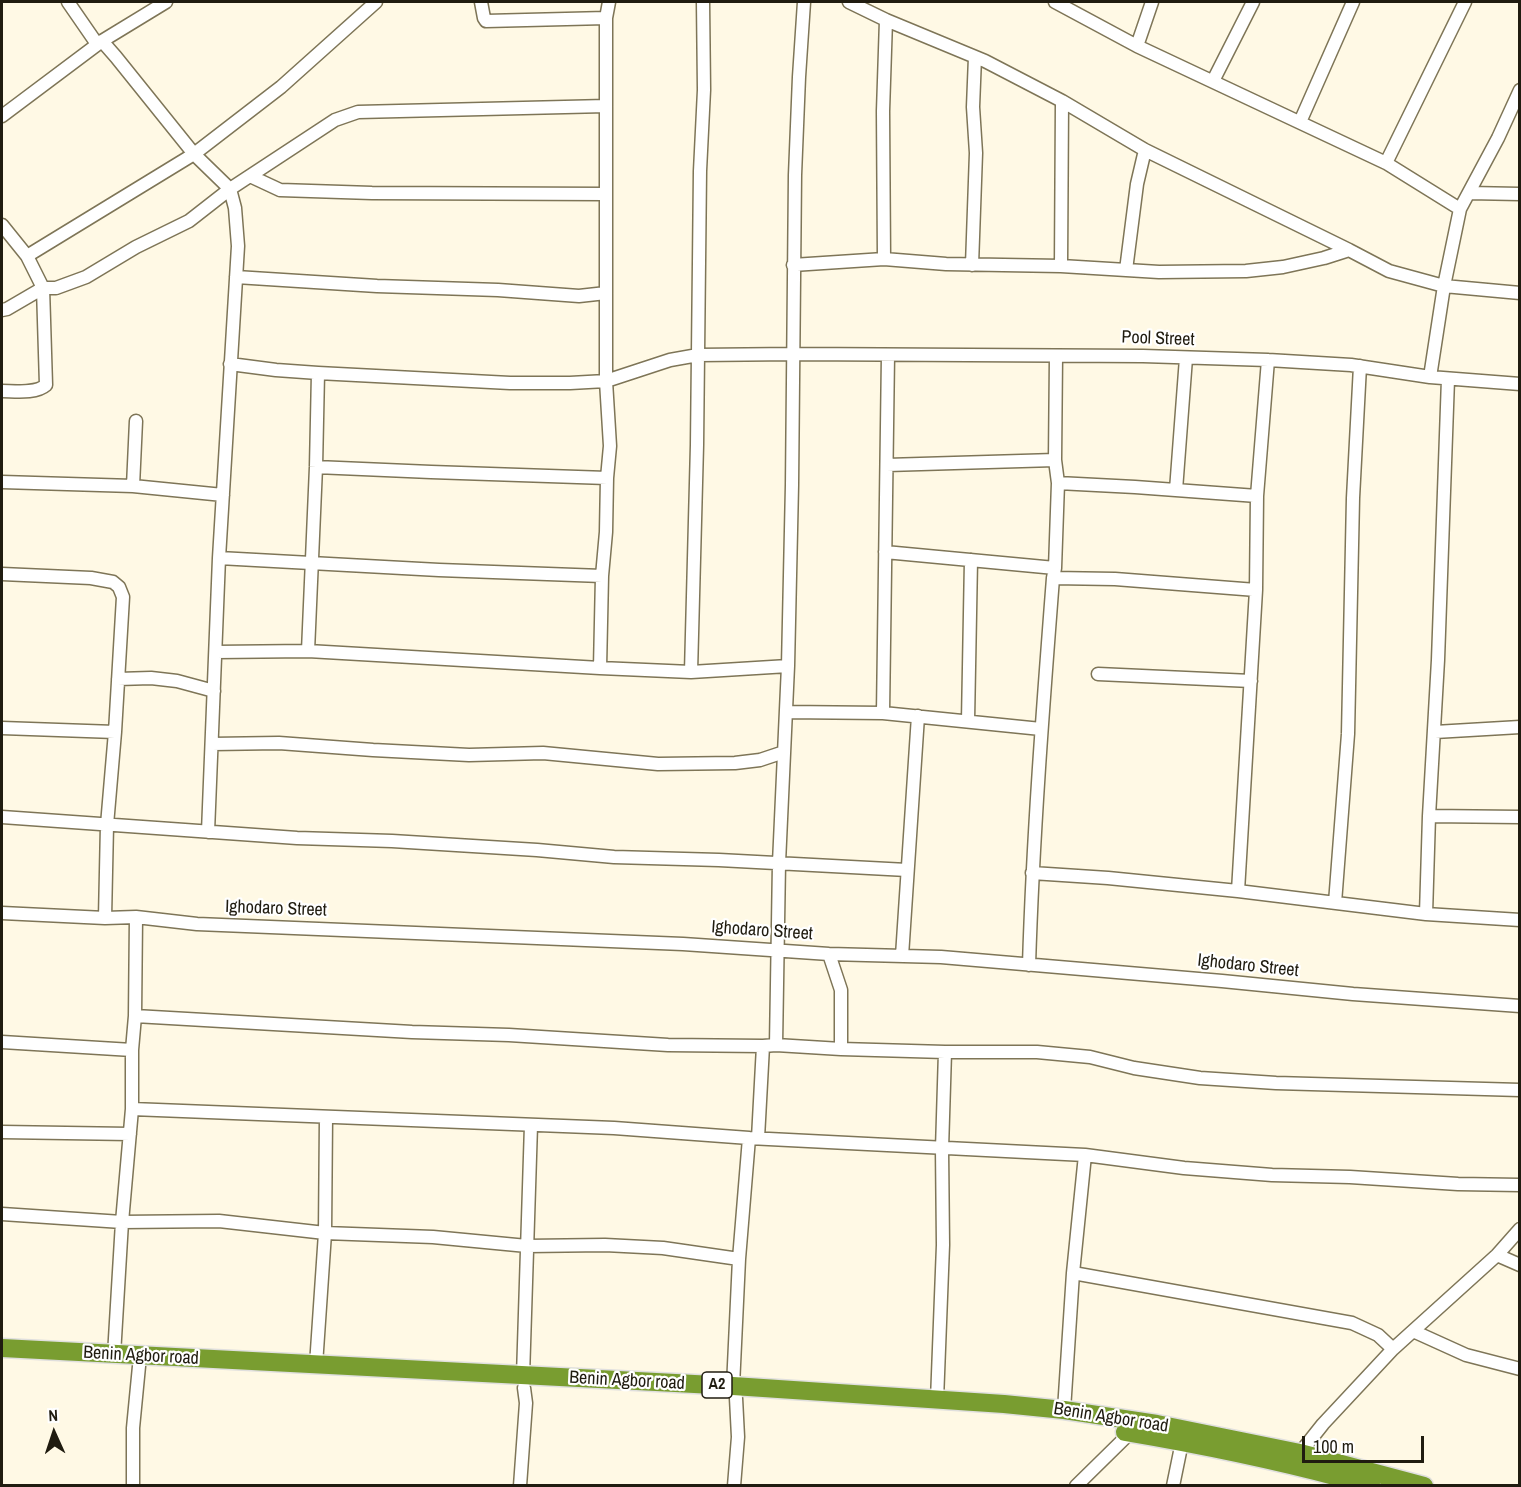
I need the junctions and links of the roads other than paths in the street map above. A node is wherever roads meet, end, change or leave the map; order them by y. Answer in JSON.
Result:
{"nodes":[{"id":1,"x":68,"y":2,"type":"edge"},
{"id":2,"x":166,"y":2,"type":"edge"},
{"id":3,"x":376,"y":2,"type":"edge"},
{"id":4,"x":481,"y":2,"type":"edge"},
{"id":5,"x":609,"y":2,"type":"edge"},
{"id":6,"x":703,"y":2,"type":"edge"},
{"id":7,"x":804,"y":2,"type":"edge"},
{"id":8,"x":849,"y":2,"type":"edge"},
{"id":9,"x":1058,"y":2,"type":"edge"},
{"id":10,"x":1152,"y":2,"type":"edge"},
{"id":11,"x":1253,"y":2,"type":"edge"},
{"id":12,"x":1353,"y":2,"type":"edge"},
{"id":13,"x":1465,"y":2,"type":"edge"},
{"id":14,"x":606,"y":18,"type":"junction"},
{"id":15,"x":886,"y":20,"type":"junction"},
{"id":16,"x":99,"y":42,"type":"junction"},
{"id":17,"x":1137,"y":46,"type":"junction"},
{"id":18,"x":975,"y":57,"type":"junction"},
{"id":19,"x":1213,"y":81,"type":"junction"},
{"id":20,"x":1520,"y":90,"type":"edge"},
{"id":21,"x":1062,"y":101,"type":"junction"},
{"id":22,"x":606,"y":106,"type":"junction"},
{"id":23,"x":2,"y":116,"type":"edge"},
{"id":24,"x":1300,"y":122,"type":"junction"},
{"id":25,"x":1145,"y":150,"type":"junction"},
{"id":26,"x":194,"y":154,"type":"junction"},
{"id":27,"x":1386,"y":163,"type":"junction"},
{"id":28,"x":250,"y":176,"type":"junction"},
{"id":29,"x":231,"y":189,"type":"junction"},
{"id":30,"x":1469,"y":193,"type":"junction"},
{"id":31,"x":606,"y":194,"type":"junction"},
{"id":32,"x":1520,"y":194,"type":"edge"},
{"id":33,"x":1460,"y":209,"type":"junction"},
{"id":34,"x":2,"y":225,"type":"edge"},
{"id":35,"x":1349,"y":250,"type":"junction"},
{"id":36,"x":27,"y":256,"type":"junction"},
{"id":37,"x":884,"y":260,"type":"junction"},
{"id":38,"x":793,"y":265,"type":"junction"},
{"id":39,"x":972,"y":265,"type":"junction"},
{"id":40,"x":1060,"y":266,"type":"junction"},
{"id":41,"x":1126,"y":270,"type":"junction"},
{"id":42,"x":236,"y":277,"type":"junction"},
{"id":43,"x":1444,"y":286,"type":"junction"},
{"id":44,"x":44,"y":288,"type":"junction"},
{"id":45,"x":606,"y":293,"type":"junction"},
{"id":46,"x":1520,"y":293,"type":"edge"},
{"id":47,"x":2,"y":310,"type":"edge"},
{"id":48,"x":794,"y":354,"type":"junction"},
{"id":49,"x":888,"y":355,"type":"junction"},
{"id":50,"x":698,"y":356,"type":"junction"},
{"id":51,"x":1056,"y":356,"type":"junction"},
{"id":52,"x":1186,"y":358,"type":"junction"},
{"id":53,"x":1268,"y":360,"type":"junction"},
{"id":54,"x":230,"y":364,"type":"junction"},
{"id":55,"x":1360,"y":366,"type":"junction"},
{"id":56,"x":318,"y":373,"type":"junction"},
{"id":57,"x":1430,"y":378,"type":"junction"},
{"id":58,"x":1448,"y":379,"type":"junction"},
{"id":59,"x":606,"y":381,"type":"junction"},
{"id":60,"x":1520,"y":384,"type":"edge"},
{"id":61,"x":2,"y":391,"type":"edge"},
{"id":62,"x":136,"y":421,"type":"dead end"},
{"id":63,"x":1055,"y":460,"type":"junction"},
{"id":64,"x":887,"y":465,"type":"junction"},
{"id":65,"x":316,"y":467,"type":"junction"},
{"id":66,"x":607,"y":478,"type":"junction"},
{"id":67,"x":2,"y":482,"type":"edge"},
{"id":68,"x":1058,"y":483,"type":"junction"},
{"id":69,"x":133,"y":486,"type":"junction"},
{"id":70,"x":1176,"y":490,"type":"junction"},
{"id":71,"x":223,"y":495,"type":"junction"},
{"id":72,"x":1257,"y":496,"type":"junction"},
{"id":73,"x":885,"y":552,"type":"junction"},
{"id":74,"x":219,"y":558,"type":"junction"},
{"id":75,"x":971,"y":560,"type":"junction"},
{"id":76,"x":312,"y":563,"type":"junction"},
{"id":77,"x":1054,"y":573,"type":"junction"},
{"id":78,"x":2,"y":574,"type":"edge"},
{"id":79,"x":602,"y":576,"type":"junction"},
{"id":80,"x":1256,"y":590,"type":"junction"},
{"id":81,"x":308,"y":651,"type":"junction"},
{"id":82,"x":216,"y":652,"type":"junction"},
{"id":83,"x":788,"y":666,"type":"junction"},
{"id":84,"x":600,"y":668,"type":"junction"},
{"id":85,"x":691,"y":672,"type":"junction"},
{"id":86,"x":1098,"y":675,"type":"dead end"},
{"id":87,"x":118,"y":680,"type":"junction"},
{"id":88,"x":1251,"y":681,"type":"junction"},
{"id":89,"x":214,"y":691,"type":"junction"},
{"id":90,"x":786,"y":712,"type":"junction"},
{"id":91,"x":883,"y":712,"type":"junction"},
{"id":92,"x":918,"y":716,"type":"junction"},
{"id":93,"x":968,"y":721,"type":"junction"},
{"id":94,"x":1520,"y":727,"type":"edge"},
{"id":95,"x":2,"y":728,"type":"edge"},
{"id":96,"x":1041,"y":729,"type":"junction"},
{"id":97,"x":115,"y":732,"type":"junction"},
{"id":98,"x":1435,"y":732,"type":"junction"},
{"id":99,"x":212,"y":744,"type":"junction"},
{"id":100,"x":784,"y":752,"type":"junction"},
{"id":101,"x":1429,"y":816,"type":"junction"},
{"id":102,"x":2,"y":817,"type":"edge"},
{"id":103,"x":1520,"y":817,"type":"edge"},
{"id":104,"x":107,"y":825,"type":"junction"},
{"id":105,"x":208,"y":832,"type":"junction"},
{"id":106,"x":779,"y":863,"type":"junction"},
{"id":107,"x":907,"y":870,"type":"junction"},
{"id":108,"x":1032,"y":873,"type":"junction"},
{"id":109,"x":1238,"y":891,"type":"junction"},
{"id":110,"x":1335,"y":903,"type":"junction"},
{"id":111,"x":2,"y":913,"type":"edge"},
{"id":112,"x":1426,"y":914,"type":"junction"},
{"id":113,"x":136,"y":917,"type":"junction"},
{"id":114,"x":105,"y":918,"type":"junction"},
{"id":115,"x":1520,"y":920,"type":"edge"},
{"id":116,"x":777,"y":950,"type":"junction"},
{"id":117,"x":829,"y":954,"type":"junction"},
{"id":118,"x":902,"y":956,"type":"junction"},
{"id":119,"x":1029,"y":965,"type":"junction"},
{"id":120,"x":1520,"y":1006,"type":"edge"},
{"id":121,"x":135,"y":1016,"type":"junction"},
{"id":122,"x":2,"y":1042,"type":"edge"},
{"id":123,"x":776,"y":1045,"type":"junction"},
{"id":124,"x":763,"y":1047,"type":"junction"},
{"id":125,"x":841,"y":1049,"type":"junction"},
{"id":126,"x":132,"y":1050,"type":"junction"},
{"id":127,"x":945,"y":1052,"type":"junction"},
{"id":128,"x":1520,"y":1090,"type":"edge"},
{"id":129,"x":132,"y":1109,"type":"junction"},
{"id":130,"x":327,"y":1117,"type":"junction"},
{"id":131,"x":531,"y":1125,"type":"junction"},
{"id":132,"x":2,"y":1132,"type":"edge"},
{"id":133,"x":130,"y":1134,"type":"junction"},
{"id":134,"x":753,"y":1138,"type":"junction"},
{"id":135,"x":942,"y":1149,"type":"junction"},
{"id":136,"x":1085,"y":1155,"type":"junction"},
{"id":137,"x":1520,"y":1185,"type":"edge"},
{"id":138,"x":2,"y":1214,"type":"edge"},
{"id":139,"x":122,"y":1222,"type":"junction"},
{"id":140,"x":1520,"y":1229,"type":"edge"},
{"id":141,"x":325,"y":1233,"type":"junction"},
{"id":142,"x":527,"y":1246,"type":"junction"},
{"id":143,"x":1497,"y":1255,"type":"junction"},
{"id":144,"x":739,"y":1259,"type":"junction"},
{"id":145,"x":1520,"y":1265,"type":"edge"},
{"id":146,"x":1073,"y":1273,"type":"junction"},
{"id":147,"x":1413,"y":1331,"type":"junction"},
{"id":148,"x":2,"y":1348,"type":"edge"},
{"id":149,"x":1393,"y":1349,"type":"junction"},
{"id":150,"x":114,"y":1355,"type":"junction"},
{"id":151,"x":2,"y":1358,"type":"edge"},
{"id":152,"x":139,"y":1362,"type":"junction"},
{"id":153,"x":316,"y":1365,"type":"junction"},
{"id":154,"x":1520,"y":1369,"type":"edge"},
{"id":155,"x":523,"y":1382,"type":"junction"},
{"id":156,"x":734,"y":1392,"type":"junction"},
{"id":157,"x":936,"y":1400,"type":"junction"},
{"id":158,"x":1064,"y":1410,"type":"junction"},
{"id":159,"x":1130,"y":1433,"type":"junction"},
{"id":160,"x":1182,"y":1442,"type":"junction"},
{"id":161,"x":1300,"y":1453,"type":"junction"},
{"id":162,"x":133,"y":1485,"type":"edge"},
{"id":163,"x":520,"y":1485,"type":"edge"},
{"id":164,"x":734,"y":1485,"type":"edge"},
{"id":165,"x":1076,"y":1485,"type":"edge"},
{"id":166,"x":1173,"y":1485,"type":"edge"},
{"id":167,"x":1371,"y":1485,"type":"edge"},
{"id":168,"x":1424,"y":1485,"type":"edge"}],
"edges":[{"from":1,"to":16,"type":"street"},
{"from":2,"to":16,"type":"street"},
{"from":3,"to":26,"type":"street"},
{"from":4,"to":14,"type":"street"},
{"from":5,"to":14,"type":"street"},
{"from":6,"to":50,"type":"street"},
{"from":7,"to":38,"type":"street"},
{"from":8,"to":15,"type":"street"},
{"from":9,"to":17,"type":"street"},
{"from":10,"to":17,"type":"street"},
{"from":11,"to":19,"type":"street"},
{"from":12,"to":24,"type":"street"},
{"from":13,"to":27,"type":"street"},
{"from":14,"to":22,"type":"street"},
{"from":15,"to":18,"type":"street"},
{"from":15,"to":37,"type":"street"},
{"from":16,"to":23,"type":"street"},
{"from":16,"to":26,"type":"street"},
{"from":17,"to":19,"type":"street"},
{"from":18,"to":21,"type":"street"},
{"from":18,"to":39,"type":"street"},
{"from":19,"to":24,"type":"street"},
{"from":20,"to":30,"type":"street"},
{"from":21,"to":25,"type":"street"},
{"from":21,"to":40,"type":"street"},
{"from":22,"to":28,"type":"street"},
{"from":22,"to":31,"type":"street"},
{"from":24,"to":27,"type":"street"},
{"from":25,"to":35,"type":"street"},
{"from":25,"to":41,"type":"street"},
{"from":26,"to":29,"type":"street"},
{"from":26,"to":36,"type":"street"},
{"from":27,"to":33,"type":"street"},
{"from":28,"to":29,"type":"street"},
{"from":28,"to":31,"type":"street"},
{"from":29,"to":42,"type":"street"},
{"from":29,"to":44,"type":"street"},
{"from":30,"to":32,"type":"street"},
{"from":30,"to":33,"type":"street"},
{"from":31,"to":45,"type":"street"},
{"from":33,"to":43,"type":"street"},
{"from":34,"to":36,"type":"street"},
{"from":35,"to":41,"type":"street"},
{"from":35,"to":43,"type":"street"},
{"from":36,"to":44,"type":"street"},
{"from":37,"to":38,"type":"street"},
{"from":37,"to":39,"type":"street"},
{"from":38,"to":48,"type":"street"},
{"from":39,"to":40,"type":"street"},
{"from":40,"to":41,"type":"street"},
{"from":42,"to":45,"type":"street"},
{"from":42,"to":54,"type":"street"},
{"from":43,"to":46,"type":"street"},
{"from":43,"to":57,"type":"street"},
{"from":44,"to":47,"type":"street"},
{"from":44,"to":61,"type":"street"},
{"from":45,"to":59,"type":"street"},
{"from":48,"to":49,"type":"street","name":"Pool Street"},
{"from":48,"to":50,"type":"street","name":"Pool Street"},
{"from":48,"to":83,"type":"street"},
{"from":49,"to":51,"type":"street","name":"Pool Street"},
{"from":49,"to":64,"type":"street"},
{"from":50,"to":59,"type":"street","name":"Pool Street"},
{"from":50,"to":85,"type":"street"},
{"from":51,"to":52,"type":"street","name":"Pool Street"},
{"from":51,"to":63,"type":"street"},
{"from":52,"to":53,"type":"street","name":"Pool Street"},
{"from":52,"to":70,"type":"street"},
{"from":53,"to":55,"type":"street","name":"Pool Street"},
{"from":53,"to":72,"type":"street"},
{"from":54,"to":56,"type":"street","name":"Pool Street"},
{"from":54,"to":71,"type":"street"},
{"from":55,"to":57,"type":"street","name":"Pool Street"},
{"from":55,"to":110,"type":"street"},
{"from":56,"to":59,"type":"street","name":"Pool Street"},
{"from":56,"to":65,"type":"street"},
{"from":57,"to":58,"type":"street","name":"Pool Street"},
{"from":58,"to":60,"type":"street","name":"Pool Street"},
{"from":58,"to":98,"type":"street"},
{"from":59,"to":66,"type":"street"},
{"from":62,"to":69,"type":"street"},
{"from":63,"to":64,"type":"street"},
{"from":63,"to":68,"type":"street"},
{"from":64,"to":73,"type":"street"},
{"from":65,"to":66,"type":"street"},
{"from":65,"to":76,"type":"street"},
{"from":66,"to":79,"type":"street"},
{"from":67,"to":69,"type":"street"},
{"from":68,"to":70,"type":"street"},
{"from":68,"to":77,"type":"street"},
{"from":69,"to":71,"type":"street"},
{"from":70,"to":72,"type":"street"},
{"from":71,"to":74,"type":"street"},
{"from":72,"to":80,"type":"street"},
{"from":73,"to":75,"type":"street"},
{"from":73,"to":91,"type":"street"},
{"from":74,"to":76,"type":"street"},
{"from":74,"to":82,"type":"street"},
{"from":75,"to":77,"type":"street"},
{"from":75,"to":93,"type":"street"},
{"from":76,"to":79,"type":"street"},
{"from":76,"to":81,"type":"street"},
{"from":77,"to":80,"type":"street"},
{"from":77,"to":96,"type":"street"},
{"from":78,"to":87,"type":"street"},
{"from":79,"to":84,"type":"street"},
{"from":80,"to":88,"type":"street"},
{"from":81,"to":82,"type":"street"},
{"from":81,"to":84,"type":"street"},
{"from":82,"to":89,"type":"street"},
{"from":83,"to":85,"type":"street"},
{"from":83,"to":90,"type":"street"},
{"from":84,"to":85,"type":"street"},
{"from":86,"to":88,"type":"street"},
{"from":87,"to":89,"type":"street"},
{"from":87,"to":97,"type":"street"},
{"from":88,"to":109,"type":"street"},
{"from":89,"to":99,"type":"street"},
{"from":90,"to":91,"type":"street"},
{"from":90,"to":100,"type":"street"},
{"from":91,"to":92,"type":"street"},
{"from":92,"to":93,"type":"street"},
{"from":92,"to":107,"type":"street"},
{"from":93,"to":96,"type":"street"},
{"from":94,"to":98,"type":"street"},
{"from":95,"to":97,"type":"street"},
{"from":96,"to":108,"type":"street"},
{"from":97,"to":104,"type":"street"},
{"from":98,"to":101,"type":"street"},
{"from":99,"to":100,"type":"street"},
{"from":99,"to":105,"type":"street"},
{"from":100,"to":106,"type":"street"},
{"from":101,"to":103,"type":"street"},
{"from":101,"to":112,"type":"street"},
{"from":102,"to":104,"type":"street"},
{"from":104,"to":105,"type":"street"},
{"from":104,"to":114,"type":"street"},
{"from":105,"to":106,"type":"street"},
{"from":106,"to":107,"type":"street"},
{"from":106,"to":116,"type":"street"},
{"from":107,"to":118,"type":"street"},
{"from":108,"to":109,"type":"street"},
{"from":108,"to":119,"type":"street"},
{"from":109,"to":110,"type":"street"},
{"from":110,"to":112,"type":"street"},
{"from":111,"to":114,"type":"street","name":"Ighodaro Street"},
{"from":112,"to":115,"type":"street"},
{"from":113,"to":114,"type":"street","name":"Ighodaro Street"},
{"from":113,"to":116,"type":"street","name":"Ighodaro Street"},
{"from":113,"to":121,"type":"street"},
{"from":116,"to":117,"type":"street","name":"Ighodaro Street"},
{"from":116,"to":123,"type":"street"},
{"from":117,"to":118,"type":"street","name":"Ighodaro Street"},
{"from":117,"to":125,"type":"street"},
{"from":118,"to":119,"type":"street","name":"Ighodaro Street"},
{"from":119,"to":120,"type":"street","name":"Ighodaro Street"},
{"from":121,"to":124,"type":"street"},
{"from":121,"to":126,"type":"street"},
{"from":122,"to":126,"type":"street"},
{"from":123,"to":124,"type":"street"},
{"from":123,"to":125,"type":"street"},
{"from":124,"to":134,"type":"street"},
{"from":125,"to":127,"type":"street"},
{"from":126,"to":129,"type":"street"},
{"from":127,"to":128,"type":"street"},
{"from":127,"to":135,"type":"street"},
{"from":129,"to":130,"type":"street"},
{"from":129,"to":133,"type":"street"},
{"from":130,"to":131,"type":"street"},
{"from":130,"to":141,"type":"street"},
{"from":131,"to":134,"type":"street"},
{"from":131,"to":142,"type":"street"},
{"from":132,"to":133,"type":"street"},
{"from":133,"to":139,"type":"street"},
{"from":134,"to":135,"type":"street"},
{"from":134,"to":144,"type":"street"},
{"from":135,"to":136,"type":"street"},
{"from":135,"to":157,"type":"street"},
{"from":136,"to":137,"type":"street"},
{"from":136,"to":146,"type":"street"},
{"from":138,"to":139,"type":"street"},
{"from":139,"to":141,"type":"street"},
{"from":139,"to":150,"type":"street"},
{"from":140,"to":143,"type":"street"},
{"from":141,"to":142,"type":"street"},
{"from":141,"to":153,"type":"street"},
{"from":142,"to":144,"type":"street"},
{"from":142,"to":155,"type":"street"},
{"from":143,"to":145,"type":"street"},
{"from":143,"to":147,"type":"street"},
{"from":144,"to":156,"type":"street"},
{"from":146,"to":149,"type":"street"},
{"from":146,"to":158,"type":"street"},
{"from":147,"to":149,"type":"street"},
{"from":147,"to":154,"type":"street"},
{"from":148,"to":150,"type":"highway","name":"Benin Agbor road","number":"A2"},
{"from":149,"to":161,"type":"street"},
{"from":150,"to":152,"type":"highway","name":"Benin Agbor road","number":"A2"},
{"from":151,"to":152,"type":"highway","name":"Benin Agbor road","number":"A2"},
{"from":152,"to":153,"type":"highway","name":"Benin Agbor road","number":"A2"},
{"from":152,"to":155,"type":"highway","name":"Benin Agbor road","number":"A2"},
{"from":152,"to":162,"type":"street"},
{"from":153,"to":155,"type":"highway","name":"Benin Agbor road","number":"A2"},
{"from":155,"to":156,"type":"highway","name":"Benin Agbor road","number":"A2"},
{"from":155,"to":163,"type":"street"},
{"from":156,"to":157,"type":"highway","name":"Benin Agbor road","number":"A2"},
{"from":156,"to":159,"type":"highway","name":"Benin Agbor road","number":"A2"},
{"from":156,"to":164,"type":"street"},
{"from":157,"to":158,"type":"highway","name":"Benin Agbor road","number":"A2"},
{"from":158,"to":161,"type":"highway","name":"Benin Agbor road","number":"A2"},
{"from":159,"to":160,"type":"highway","name":"Benin Agbor road","number":"A2"},
{"from":159,"to":165,"type":"street"},
{"from":160,"to":166,"type":"street"},
{"from":160,"to":167,"type":"highway","name":"Benin Agbor road","number":"A2"},
{"from":161,"to":168,"type":"highway","name":"Benin Agbor road","number":"A2"}]}
